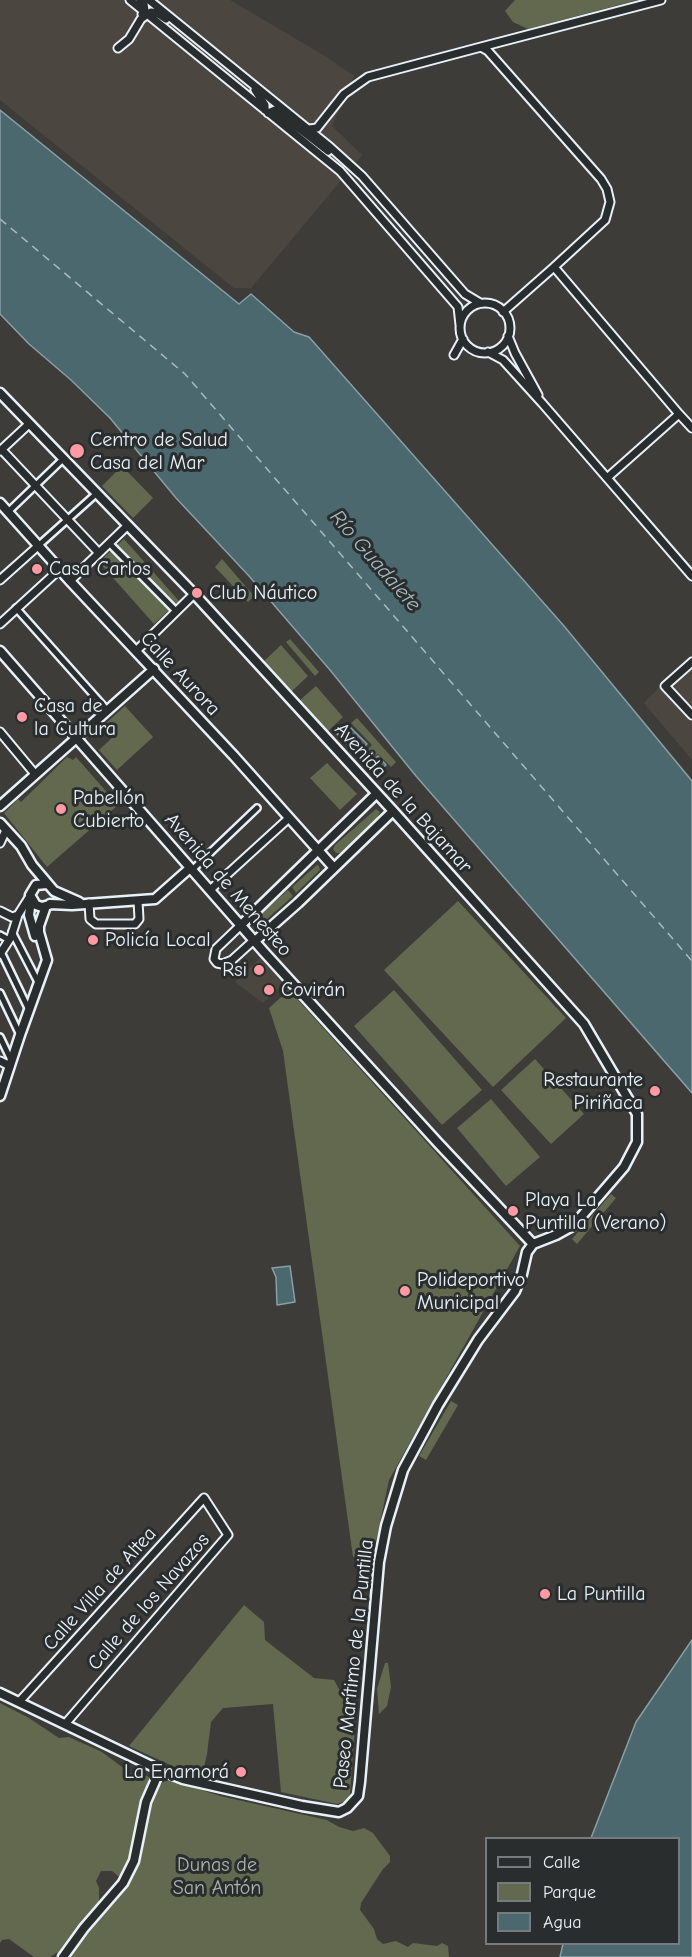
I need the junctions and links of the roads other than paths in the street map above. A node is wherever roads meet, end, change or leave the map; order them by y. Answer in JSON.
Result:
{"nodes":[{"id":1,"x":130,"y":0,"type":"edge"},
{"id":2,"x":140,"y":0,"type":"edge"},
{"id":3,"x":149,"y":0,"type":"edge"},
{"id":4,"x":661,"y":0,"type":"edge"},
{"id":5,"x":145,"y":13,"type":"junction"},
{"id":6,"x":481,"y":47,"type":"junction"},
{"id":7,"x":267,"y":112,"type":"junction"},
{"id":8,"x":309,"y":129,"type":"junction"},
{"id":9,"x":362,"y":176,"type":"junction"},
{"id":10,"x":554,"y":267,"type":"junction"},
{"id":11,"x":480,"y":303,"type":"junction"},
{"id":12,"x":503,"y":312,"type":"junction"},
{"id":13,"x":460,"y":325,"type":"junction"},
{"id":14,"x":508,"y":336,"type":"junction"},
{"id":15,"x":463,"y":339,"type":"junction"},
{"id":16,"x":471,"y":348,"type":"junction"},
{"id":17,"x":488,"y":352,"type":"junction"},
{"id":18,"x":0,"y":393,"type":"edge"},
{"id":19,"x":542,"y":403,"type":"junction"},
{"id":20,"x":679,"y":414,"type":"junction"},
{"id":21,"x":29,"y":424,"type":"junction"},
{"id":22,"x":692,"y":428,"type":"edge"},
{"id":23,"x":1,"y":451,"type":"edge"},
{"id":24,"x":63,"y":459,"type":"junction"},
{"id":25,"x":607,"y":478,"type":"junction"},
{"id":26,"x":35,"y":486,"type":"junction"},
{"id":27,"x":96,"y":494,"type":"junction"},
{"id":28,"x":0,"y":503,"type":"edge"},
{"id":29,"x":8,"y":512,"type":"junction"},
{"id":30,"x":67,"y":520,"type":"junction"},
{"id":31,"x":127,"y":526,"type":"junction"},
{"id":32,"x":110,"y":543,"type":"junction"},
{"id":33,"x":38,"y":546,"type":"junction"},
{"id":34,"x":99,"y":553,"type":"junction"},
{"id":35,"x":60,"y":569,"type":"junction"},
{"id":36,"x":692,"y":576,"type":"edge"},
{"id":37,"x":0,"y":580,"type":"edge"},
{"id":38,"x":70,"y":581,"type":"junction"},
{"id":39,"x":194,"y":594,"type":"junction"},
{"id":40,"x":16,"y":608,"type":"junction"},
{"id":41,"x":176,"y":612,"type":"junction"},
{"id":42,"x":0,"y":624,"type":"edge"},
{"id":43,"x":0,"y":651,"type":"edge"},
{"id":44,"x":136,"y":651,"type":"junction"},
{"id":45,"x":692,"y":662,"type":"edge"},
{"id":46,"x":154,"y":669,"type":"junction"},
{"id":47,"x":107,"y":710,"type":"junction"},
{"id":48,"x":692,"y":715,"type":"edge"},
{"id":49,"x":0,"y":732,"type":"edge"},
{"id":50,"x":75,"y":738,"type":"junction"},
{"id":51,"x":34,"y":774,"type":"junction"},
{"id":52,"x":376,"y":794,"type":"junction"},
{"id":53,"x":0,"y":806,"type":"edge"},
{"id":54,"x":257,"y":808,"type":"dead end"},
{"id":55,"x":393,"y":811,"type":"junction"},
{"id":56,"x":289,"y":818,"type":"junction"},
{"id":57,"x":3,"y":826,"type":"edge"},
{"id":58,"x":0,"y":843,"type":"edge"},
{"id":59,"x":319,"y":851,"type":"junction"},
{"id":60,"x":32,"y":865,"type":"junction"},
{"id":61,"x":334,"y":868,"type":"junction"},
{"id":62,"x":191,"y":869,"type":"junction"},
{"id":63,"x":47,"y":884,"type":"junction"},
{"id":64,"x":36,"y":885,"type":"junction"},
{"id":65,"x":210,"y":890,"type":"junction"},
{"id":66,"x":54,"y":891,"type":"junction"},
{"id":67,"x":31,"y":897,"type":"junction"},
{"id":68,"x":138,"y":902,"type":"junction"},
{"id":69,"x":86,"y":904,"type":"junction"},
{"id":70,"x":48,"y":905,"type":"junction"},
{"id":71,"x":0,"y":911,"type":"edge"},
{"id":72,"x":18,"y":915,"type":"junction"},
{"id":73,"x":241,"y":926,"type":"junction"},
{"id":74,"x":0,"y":936,"type":"edge"},
{"id":75,"x":10,"y":936,"type":"junction"},
{"id":76,"x":254,"y":940,"type":"junction"},
{"id":77,"x":0,"y":953,"type":"edge"},
{"id":78,"x":47,"y":960,"type":"junction"},
{"id":79,"x":39,"y":984,"type":"junction"},
{"id":80,"x":0,"y":993,"type":"edge"},
{"id":81,"x":29,"y":1010,"type":"junction"},
{"id":82,"x":20,"y":1035,"type":"junction"},
{"id":83,"x":0,"y":1037,"type":"edge"},
{"id":84,"x":0,"y":1061,"type":"edge"},
{"id":85,"x":11,"y":1063,"type":"junction"},
{"id":86,"x":0,"y":1096,"type":"edge"},
{"id":87,"x":533,"y":1244,"type":"junction"},
{"id":88,"x":204,"y":1498,"type":"joint"},
{"id":89,"x":0,"y":1693,"type":"edge"},
{"id":90,"x":19,"y":1702,"type":"junction"},
{"id":91,"x":66,"y":1724,"type":"junction"},
{"id":92,"x":160,"y":1770,"type":"junction"},
{"id":93,"x":63,"y":1957,"type":"edge"}],
"edges":[{"from":1,"to":5,"type":"street"},
{"from":2,"to":5,"type":"street"},
{"from":3,"to":8,"type":"street"},
{"from":4,"to":6,"type":"street"},
{"from":5,"to":5,"type":"street"},
{"from":5,"to":7,"type":"street"},
{"from":6,"to":8,"type":"street"},
{"from":6,"to":10,"type":"street"},
{"from":7,"to":9,"type":"street"},
{"from":7,"to":13,"type":"street"},
{"from":8,"to":9,"type":"street"},
{"from":9,"to":11,"type":"street"},
{"from":10,"to":12,"type":"street"},
{"from":10,"to":20,"type":"street"},
{"from":11,"to":12,"type":"street"},
{"from":11,"to":13,"type":"street"},
{"from":12,"to":14,"type":"street"},
{"from":13,"to":15,"type":"street"},
{"from":14,"to":17,"type":"street"},
{"from":14,"to":19,"type":"street"},
{"from":15,"to":16,"type":"street"},
{"from":15,"to":16,"type":"street"},
{"from":16,"to":17,"type":"street"},
{"from":17,"to":19,"type":"street"},
{"from":18,"to":21,"type":"street","name":"Avenida de la Bajamar"},
{"from":19,"to":25,"type":"street"},
{"from":20,"to":22,"type":"street"},
{"from":20,"to":25,"type":"street"},
{"from":21,"to":23,"type":"street"},
{"from":21,"to":24,"type":"street","name":"Avenida de la Bajamar"},
{"from":23,"to":26,"type":"street"},
{"from":24,"to":26,"type":"street"},
{"from":24,"to":27,"type":"street","name":"Avenida de la Bajamar"},
{"from":25,"to":36,"type":"street"},
{"from":26,"to":29,"type":"street"},
{"from":26,"to":30,"type":"street"},
{"from":27,"to":30,"type":"street"},
{"from":27,"to":31,"type":"street","name":"Avenida de la Bajamar"},
{"from":28,"to":29,"type":"street","name":"Calle Aurora"},
{"from":29,"to":33,"type":"street","name":"Calle Aurora"},
{"from":30,"to":33,"type":"street"},
{"from":30,"to":34,"type":"street"},
{"from":31,"to":32,"type":"street"},
{"from":31,"to":39,"type":"street","name":"Avenida de la Bajamar"},
{"from":32,"to":34,"type":"street"},
{"from":32,"to":41,"type":"street"},
{"from":33,"to":35,"type":"street","name":"Calle Aurora"},
{"from":33,"to":37,"type":"street"},
{"from":34,"to":38,"type":"street"},
{"from":35,"to":38,"type":"street","name":"Calle Aurora"},
{"from":35,"to":40,"type":"street"},
{"from":38,"to":44,"type":"street","name":"Calle Aurora"},
{"from":39,"to":41,"type":"street"},
{"from":39,"to":52,"type":"street","name":"Avenida de la Bajamar"},
{"from":40,"to":42,"type":"street"},
{"from":40,"to":47,"type":"street"},
{"from":41,"to":44,"type":"street"},
{"from":43,"to":50,"type":"street","name":"Avenida de Menesteo"},
{"from":44,"to":46,"type":"street","name":"Calle Aurora"},
{"from":45,"to":48,"type":"street"},
{"from":46,"to":47,"type":"street"},
{"from":46,"to":56,"type":"street","name":"Calle Aurora"},
{"from":47,"to":50,"type":"street"},
{"from":49,"to":51,"type":"street"},
{"from":50,"to":51,"type":"street"},
{"from":50,"to":62,"type":"street","name":"Avenida de Menesteo"},
{"from":51,"to":53,"type":"street"},
{"from":52,"to":55,"type":"street","name":"Avenida de la Bajamar"},
{"from":52,"to":59,"type":"street"},
{"from":54,"to":62,"type":"street"},
{"from":55,"to":61,"type":"street"},
{"from":55,"to":87,"type":"street","name":"Avenida de la Bajamar"},
{"from":56,"to":59,"type":"street","name":"Calle Aurora"},
{"from":56,"to":65,"type":"street"},
{"from":57,"to":58,"type":"street"},
{"from":57,"to":60,"type":"street"},
{"from":59,"to":61,"type":"street","name":"Calle Aurora"},
{"from":59,"to":73,"type":"street"},
{"from":60,"to":63,"type":"street"},
{"from":60,"to":64,"type":"street"},
{"from":61,"to":76,"type":"street"},
{"from":62,"to":65,"type":"street","name":"Avenida de Menesteo"},
{"from":62,"to":68,"type":"street"},
{"from":63,"to":64,"type":"street"},
{"from":63,"to":66,"type":"street"},
{"from":64,"to":67,"type":"street"},
{"from":65,"to":73,"type":"street","name":"Avenida de Menesteo"},
{"from":66,"to":69,"type":"street"},
{"from":66,"to":70,"type":"street"},
{"from":67,"to":70,"type":"street"},
{"from":67,"to":72,"type":"street"},
{"from":67,"to":78,"type":"street"},
{"from":68,"to":69,"type":"street"},
{"from":68,"to":69,"type":"street"},
{"from":69,"to":70,"type":"street"},
{"from":70,"to":78,"type":"street"},
{"from":71,"to":72,"type":"street"},
{"from":72,"to":75,"type":"street"},
{"from":73,"to":76,"type":"street","name":"Avenida de Menesteo"},
{"from":73,"to":76,"type":"street"},
{"from":74,"to":75,"type":"street"},
{"from":75,"to":77,"type":"street"},
{"from":75,"to":79,"type":"street"},
{"from":76,"to":87,"type":"street","name":"Avenida de Menesteo"},
{"from":77,"to":81,"type":"street"},
{"from":78,"to":79,"type":"street"},
{"from":79,"to":81,"type":"street"},
{"from":80,"to":82,"type":"street"},
{"from":81,"to":82,"type":"street"},
{"from":82,"to":85,"type":"street"},
{"from":83,"to":85,"type":"street"},
{"from":84,"to":85,"type":"street"},
{"from":85,"to":86,"type":"street"},
{"from":87,"to":92,"type":"street","name":"Paseo Marítimo de la Puntilla"},
{"from":88,"to":90,"type":"street","name":"Calle Villa de Altea"},
{"from":88,"to":91,"type":"street","name":"Calle de los Navazos"},
{"from":89,"to":90,"type":"street"},
{"from":90,"to":91,"type":"street"},
{"from":91,"to":92,"type":"street"},
{"from":92,"to":93,"type":"street"}]}
